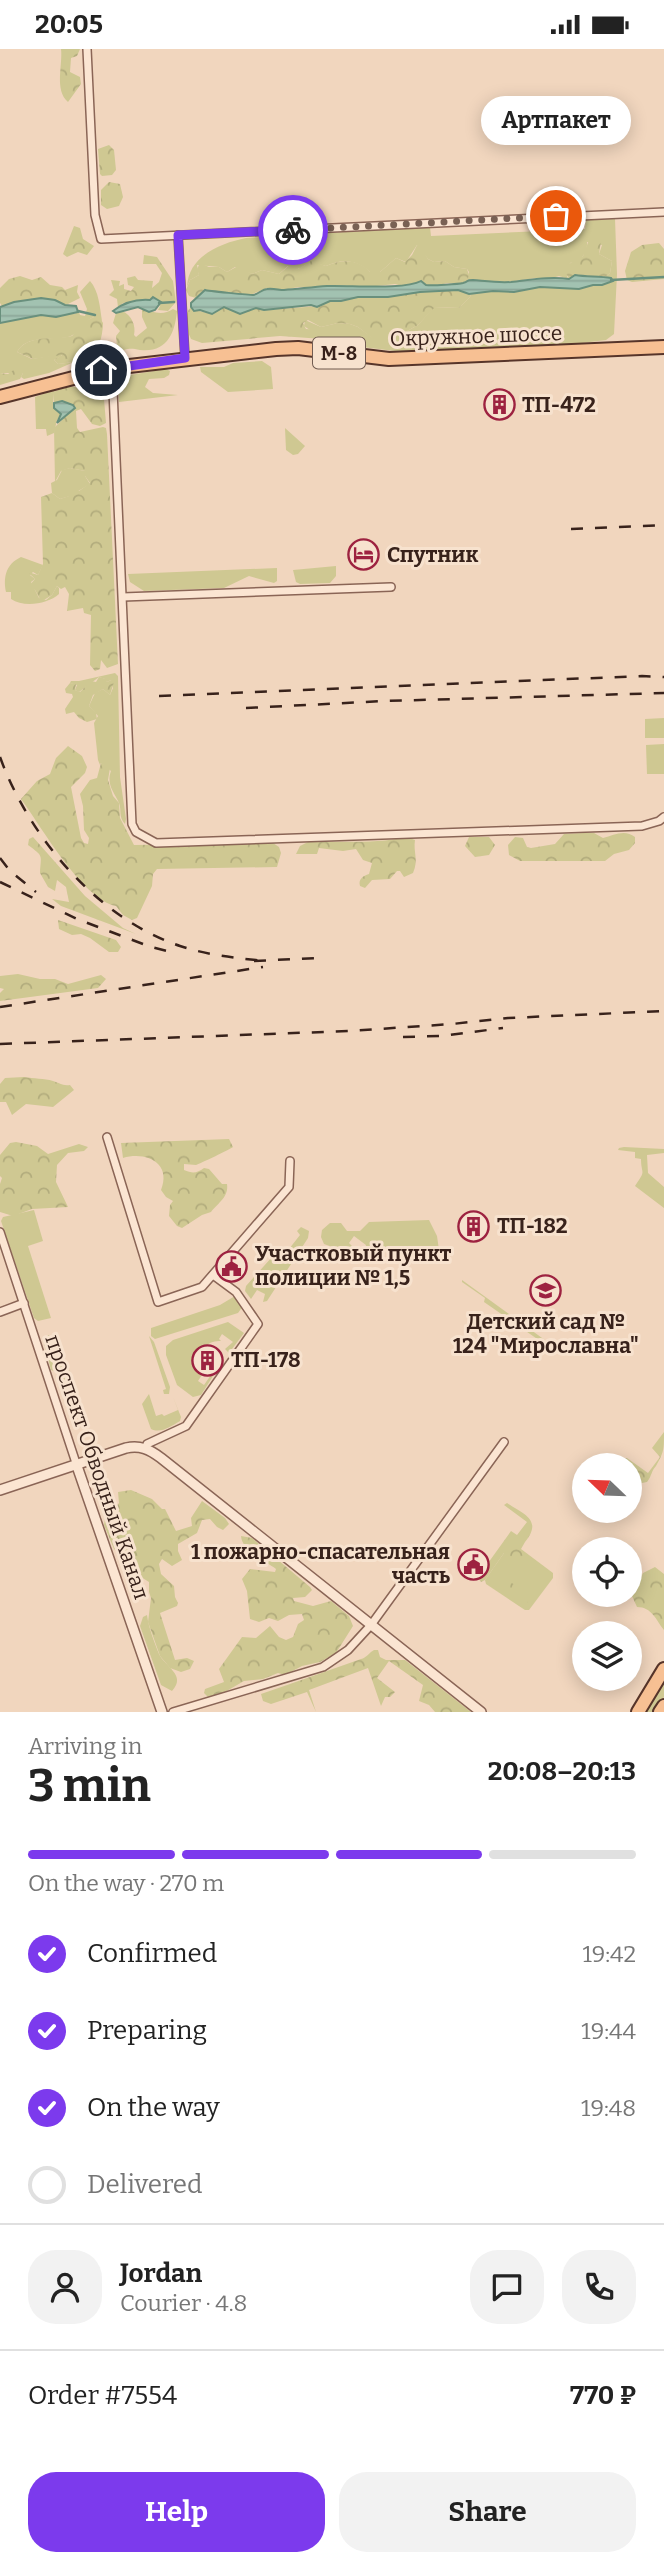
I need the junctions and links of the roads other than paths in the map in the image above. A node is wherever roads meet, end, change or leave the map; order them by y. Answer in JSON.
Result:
{"nodes":[{"id":1,"x":87,"y":49,"type":"edge"},
{"id":2,"x":664,"y":212,"type":"edge"},
{"id":3,"x":178,"y":235,"type":"junction"},
{"id":4,"x":664,"y":347,"type":"edge"},
{"id":5,"x":185,"y":358,"type":"junction"},
{"id":6,"x":112,"y":368,"type":"junction"},
{"id":7,"x":0,"y":397,"type":"edge"},
{"id":8,"x":391,"y":587,"type":"dead end"},
{"id":9,"x":123,"y":597,"type":"junction"},
{"id":10,"x":664,"y":817,"type":"edge"},
{"id":11,"x":107,"y":1137,"type":"dead end"},
{"id":12,"x":290,"y":1161,"type":"dead end"},
{"id":13,"x":0,"y":1232,"type":"edge"},
{"id":14,"x":213,"y":1275,"type":"junction"},
{"id":15,"x":24,"y":1303,"type":"junction"},
{"id":16,"x":0,"y":1312,"type":"edge"},
{"id":17,"x":504,"y":1442,"type":"dead end"},
{"id":18,"x":146,"y":1448,"type":"junction"},
{"id":19,"x":77,"y":1466,"type":"junction"},
{"id":20,"x":0,"y":1490,"type":"edge"},
{"id":21,"x":371,"y":1625,"type":"junction"},
{"id":22,"x":664,"y":1669,"type":"edge"},
{"id":23,"x":664,"y":1706,"type":"edge"},
{"id":24,"x":162,"y":1712,"type":"edge"},
{"id":25,"x":173,"y":1712,"type":"edge"},
{"id":26,"x":481,"y":1712,"type":"edge"},
{"id":27,"x":638,"y":1712,"type":"edge"},
{"id":28,"x":660,"y":1712,"type":"edge"}],
"edges":[{"from":1,"to":3,"type":"street"},
{"from":2,"to":3,"type":"street"},
{"from":3,"to":5,"type":"street"},
{"from":4,"to":5,"type":"main road","name":"Окружное шоссе","number":"М-8"},
{"from":5,"to":6,"type":"main road","name":"Окружное шоссе","number":"М-8"},
{"from":6,"to":7,"type":"main road","name":"Окружное шоссе","number":"М-8"},
{"from":6,"to":9,"type":"street"},
{"from":8,"to":9,"type":"street"},
{"from":9,"to":10,"type":"street"},
{"from":11,"to":14,"type":"street"},
{"from":12,"to":14,"type":"street"},
{"from":13,"to":15,"type":"street","name":"проспект Обводный Канал"},
{"from":14,"to":18,"type":"street"},
{"from":15,"to":16,"type":"street"},
{"from":15,"to":19,"type":"street","name":"проспект Обводный Канал"},
{"from":17,"to":21,"type":"street"},
{"from":18,"to":19,"type":"street"},
{"from":18,"to":21,"type":"street"},
{"from":19,"to":20,"type":"street"},
{"from":19,"to":24,"type":"street","name":"проспект Обводный Канал"},
{"from":21,"to":25,"type":"street"},
{"from":21,"to":26,"type":"street"},
{"from":22,"to":27,"type":"main road"},
{"from":23,"to":28,"type":"main road"}]}
